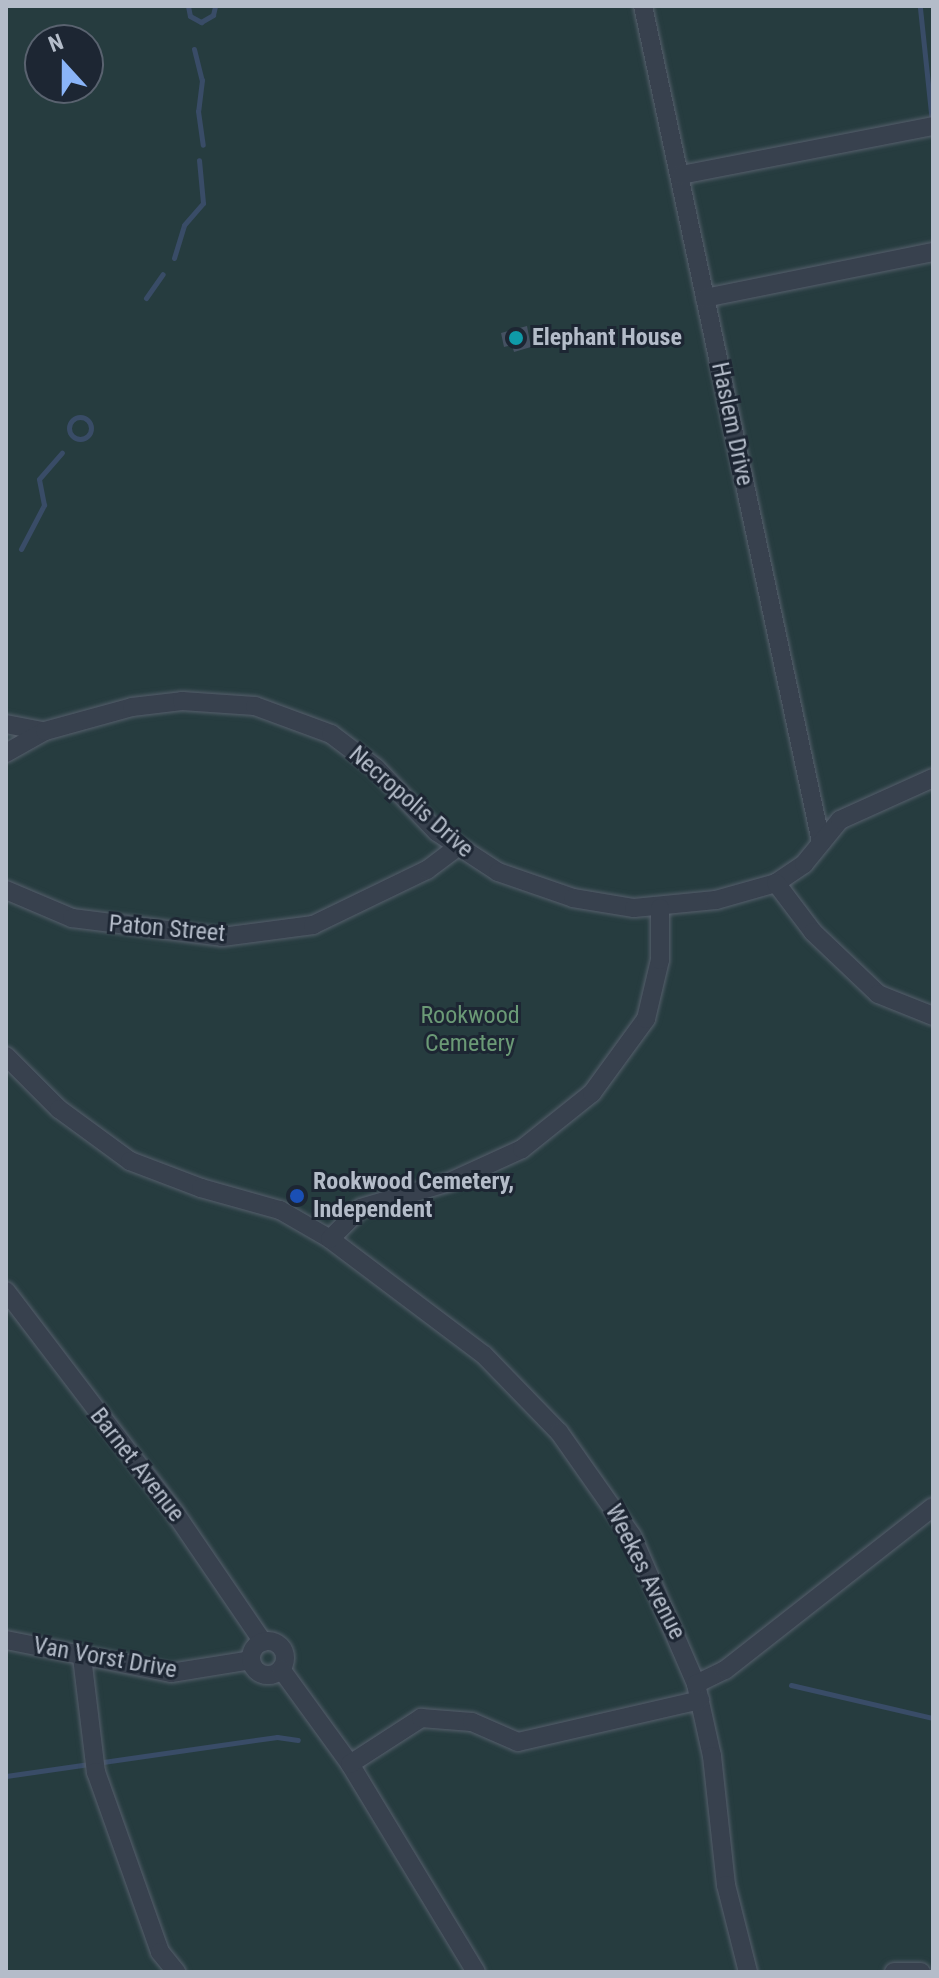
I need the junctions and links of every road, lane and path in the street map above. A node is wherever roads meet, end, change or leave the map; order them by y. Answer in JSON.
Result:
{"nodes":[{"id":1,"x":643,"y":6,"type":"edge"},
{"id":2,"x":926,"y":127,"type":"edge"},
{"id":3,"x":681,"y":175,"type":"junction"},
{"id":4,"x":933,"y":252,"type":"edge"},
{"id":5,"x":705,"y":298,"type":"junction"},
{"id":6,"x":6,"y":724,"type":"edge"},
{"id":7,"x":45,"y":731,"type":"junction"},
{"id":8,"x":6,"y":753,"type":"edge"},
{"id":9,"x":933,"y":778,"type":"edge"},
{"id":10,"x":821,"y":842,"type":"junction"},
{"id":11,"x":457,"y":847,"type":"junction"},
{"id":12,"x":776,"y":883,"type":"junction"},
{"id":13,"x":6,"y":890,"type":"edge"},
{"id":14,"x":660,"y":908,"type":"junction"},
{"id":15,"x":933,"y":1016,"type":"edge"},
{"id":16,"x":6,"y":1056,"type":"edge"},
{"id":17,"x":330,"y":1239,"type":"junction"},
{"id":18,"x":6,"y":1291,"type":"edge"},
{"id":19,"x":933,"y":1507,"type":"edge"},
{"id":20,"x":6,"y":1640,"type":"edge"},
{"id":21,"x":263,"y":1642,"type":"junction"},
{"id":22,"x":82,"y":1657,"type":"junction"},
{"id":23,"x":251,"y":1660,"type":"junction"},
{"id":24,"x":281,"y":1669,"type":"junction"},
{"id":25,"x":698,"y":1692,"type":"junction"},
{"id":26,"x":350,"y":1764,"type":"junction"},
{"id":27,"x":176,"y":1972,"type":"edge"},
{"id":28,"x":476,"y":1972,"type":"edge"},
{"id":29,"x":748,"y":1972,"type":"edge"},
{"id":30,"x":894,"y":1972,"type":"edge"},
{"id":31,"x":921,"y":1972,"type":"edge"}],
"edges":[{"from":1,"to":3,"type":"street","name":"Haslem Drive"},
{"from":2,"to":3,"type":"street"},
{"from":3,"to":5,"type":"street","name":"Haslem Drive"},
{"from":4,"to":5,"type":"street"},
{"from":5,"to":10,"type":"street","name":"Haslem Drive"},
{"from":6,"to":7,"type":"street","name":"Necropolis Drive"},
{"from":7,"to":8,"type":"street","name":"Necropolis Drive"},
{"from":7,"to":11,"type":"street","name":"Necropolis Drive"},
{"from":9,"to":10,"type":"street","name":"Necropolis Drive"},
{"from":10,"to":12,"type":"street","name":"Necropolis Drive"},
{"from":11,"to":13,"type":"street","name":"Paton Street"},
{"from":11,"to":14,"type":"street","name":"Necropolis Drive"},
{"from":12,"to":14,"type":"street","name":"Necropolis Drive"},
{"from":12,"to":15,"type":"street"},
{"from":14,"to":17,"type":"street"},
{"from":16,"to":17,"type":"street","name":"Weekes Avenue"},
{"from":17,"to":25,"type":"street","name":"Weekes Avenue"},
{"from":18,"to":21,"type":"street","name":"Barnet Avenue"},
{"from":19,"to":25,"type":"street"},
{"from":20,"to":22,"type":"street","name":"Van Vorst Drive"},
{"from":21,"to":23,"type":"street"},
{"from":21,"to":24,"type":"street","name":"Barnet Avenue"},
{"from":22,"to":23,"type":"street","name":"Van Vorst Drive"},
{"from":22,"to":27,"type":"street"},
{"from":23,"to":24,"type":"street"},
{"from":24,"to":26,"type":"street","name":"Barnet Avenue"},
{"from":25,"to":26,"type":"street"},
{"from":25,"to":29,"type":"street","name":"Weekes Avenue"},
{"from":26,"to":28,"type":"street","name":"Barnet Avenue"},
{"from":30,"to":31,"type":"street"}]}
